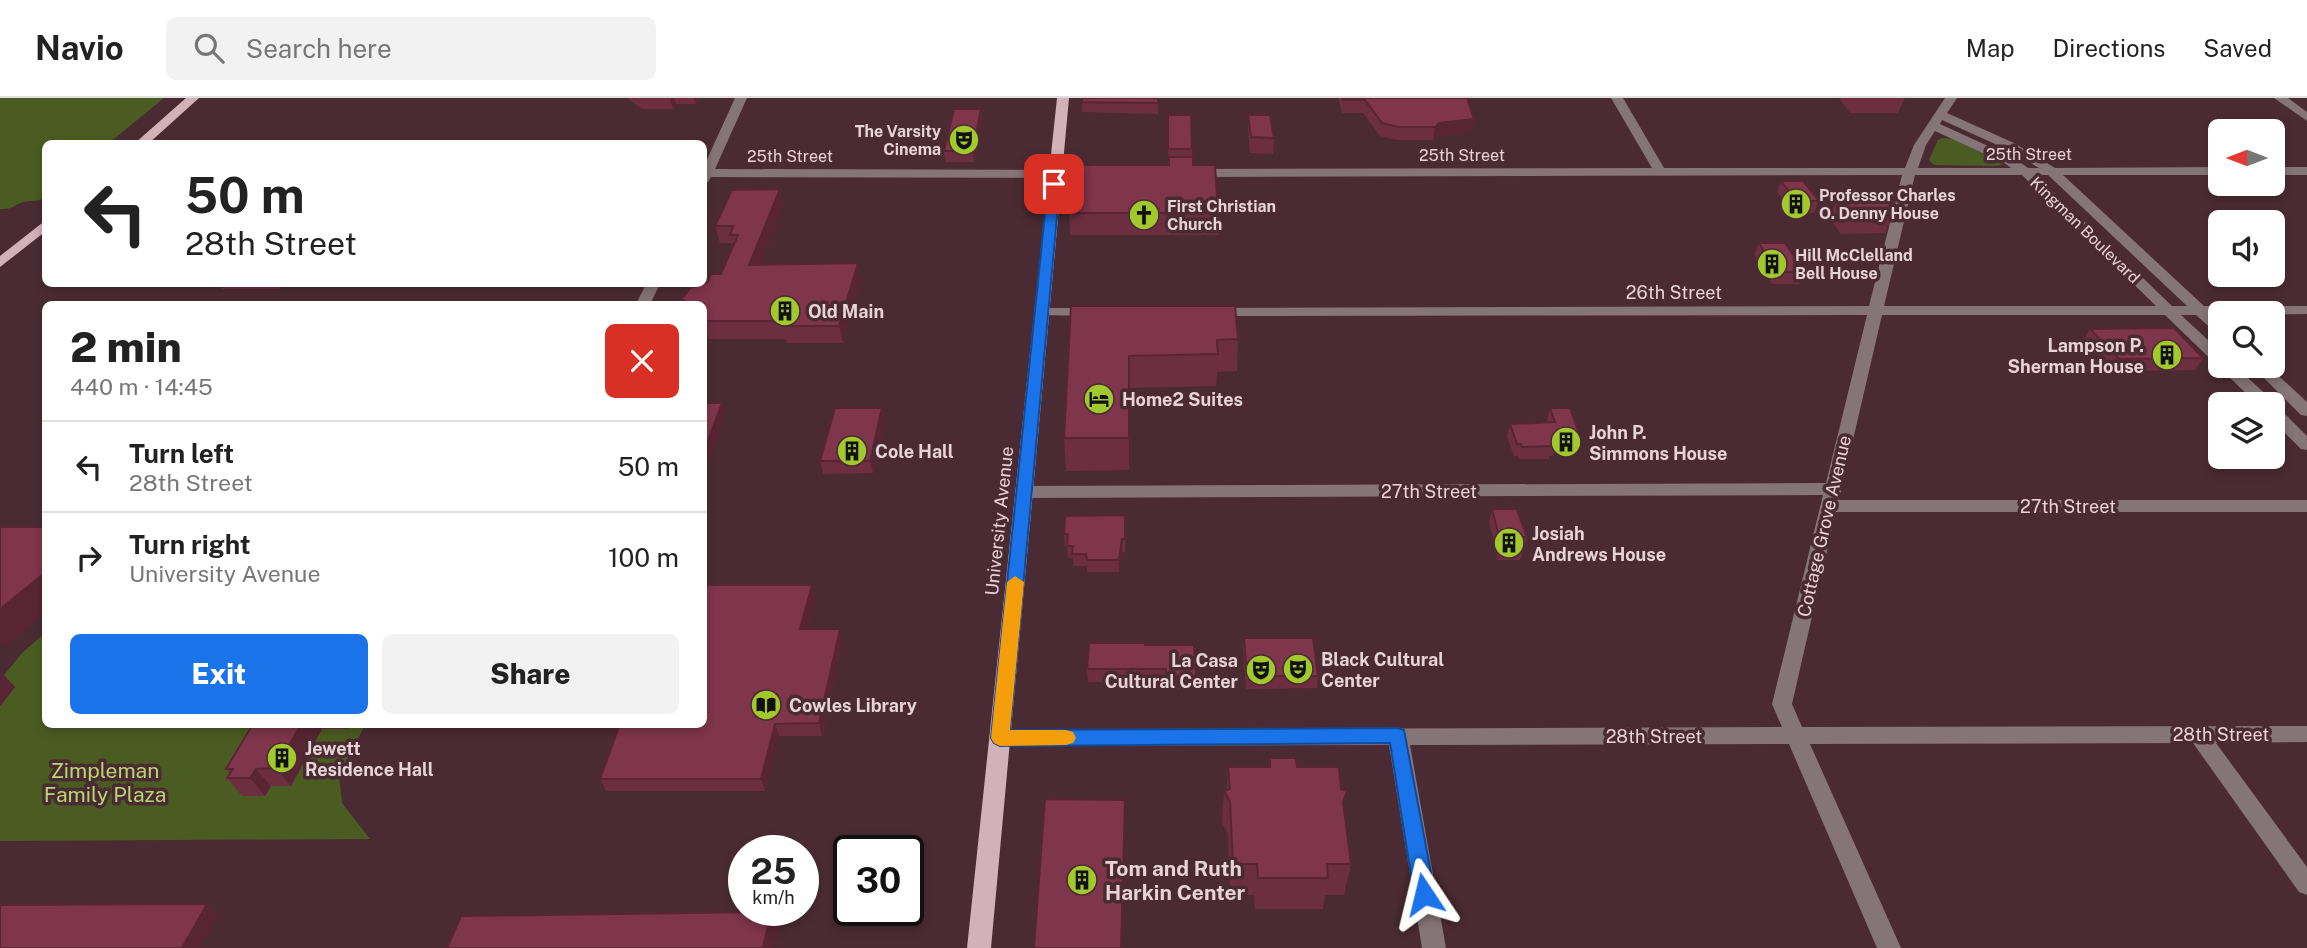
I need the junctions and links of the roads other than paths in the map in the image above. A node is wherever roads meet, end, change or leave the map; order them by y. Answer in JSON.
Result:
{"nodes":[{"id":1,"x":193,"y":98,"type":"edge"},
{"id":2,"x":741,"y":98,"type":"edge"},
{"id":3,"x":1063,"y":98,"type":"edge"},
{"id":4,"x":1617,"y":98,"type":"edge"},
{"id":5,"x":1951,"y":98,"type":"edge"},
{"id":6,"x":2280,"y":98,"type":"edge"},
{"id":7,"x":2307,"y":117,"type":"edge"},
{"id":8,"x":1935,"y":119,"type":"junction"},
{"id":9,"x":145,"y":140,"type":"edge"},
{"id":10,"x":707,"y":169,"type":"edge"},
{"id":11,"x":2208,"y":171,"type":"edge"},
{"id":12,"x":2286,"y":171,"type":"edge"},
{"id":13,"x":2307,"y":171,"type":"edge"},
{"id":14,"x":1909,"y":172,"type":"junction"},
{"id":15,"x":2026,"y":172,"type":"junction"},
{"id":16,"x":2052,"y":172,"type":"junction"},
{"id":17,"x":1183,"y":173,"type":"edge"},
{"id":18,"x":1660,"y":173,"type":"junction"},
{"id":19,"x":1055,"y":174,"type":"junction"},
{"id":20,"x":1112,"y":174,"type":"edge"},
{"id":21,"x":707,"y":175,"type":"edge"},
{"id":22,"x":42,"y":227,"type":"edge"},
{"id":23,"x":0,"y":263,"type":"edge"},
{"id":24,"x":2169,"y":310,"type":"junction"},
{"id":25,"x":2200,"y":310,"type":"junction"},
{"id":26,"x":2307,"y":310,"type":"edge"},
{"id":27,"x":1875,"y":311,"type":"junction"},
{"id":28,"x":1042,"y":312,"type":"junction"},
{"id":29,"x":1105,"y":312,"type":"edge"},
{"id":30,"x":1200,"y":312,"type":"edge"},
{"id":31,"x":2208,"y":318,"type":"edge"},
{"id":32,"x":2208,"y":348,"type":"edge"},
{"id":33,"x":2239,"y":378,"type":"edge"},
{"id":34,"x":2272,"y":378,"type":"edge"},
{"id":35,"x":2253,"y":392,"type":"edge"},
{"id":36,"x":2307,"y":411,"type":"edge"},
{"id":37,"x":2285,"y":423,"type":"edge"},
{"id":38,"x":2307,"y":444,"type":"edge"},
{"id":39,"x":1024,"y":492,"type":"junction"},
{"id":40,"x":1831,"y":497,"type":"junction"},
{"id":41,"x":2307,"y":506,"type":"edge"},
{"id":42,"x":2198,"y":734,"type":"junction"},
{"id":43,"x":2307,"y":734,"type":"edge"},
{"id":44,"x":1398,"y":736,"type":"junction"},
{"id":45,"x":1795,"y":736,"type":"junction"},
{"id":46,"x":1000,"y":738,"type":"junction"},
{"id":47,"x":2307,"y":885,"type":"edge"},
{"id":48,"x":979,"y":948,"type":"edge"},
{"id":49,"x":1434,"y":948,"type":"edge"},
{"id":50,"x":1889,"y":948,"type":"edge"}],
"edges":[{"from":1,"to":9,"type":"main road"},
{"from":2,"to":10,"type":"street"},
{"from":3,"to":19,"type":"main road","name":"University Avenue"},
{"from":4,"to":18,"type":"street"},
{"from":5,"to":8,"type":"street","name":"Cottage Grove Avenue"},
{"from":6,"to":7,"type":"street"},
{"from":8,"to":14,"type":"street","name":"Cottage Grove Avenue"},
{"from":8,"to":15,"type":"street","name":"Kingman Boulevard"},
{"from":8,"to":16,"type":"street","name":"Kingman Boulevard"},
{"from":11,"to":16,"type":"street","name":"25th Street"},
{"from":12,"to":13,"type":"street"},
{"from":14,"to":15,"type":"street","name":"25th Street"},
{"from":14,"to":18,"type":"street","name":"25th Street"},
{"from":14,"to":27,"type":"street","name":"Cottage Grove Avenue"},
{"from":15,"to":16,"type":"street","name":"25th Street"},
{"from":15,"to":24,"type":"street","name":"Kingman Boulevard"},
{"from":16,"to":25,"type":"street","name":"Kingman Boulevard"},
{"from":17,"to":18,"type":"street","name":"25th Street"},
{"from":19,"to":20,"type":"street","name":"25th Street"},
{"from":19,"to":21,"type":"street","name":"25th Street"},
{"from":19,"to":28,"type":"main road","name":"University Avenue"},
{"from":22,"to":23,"type":"main road"},
{"from":24,"to":25,"type":"street","name":"26th Street"},
{"from":24,"to":27,"type":"street","name":"26th Street"},
{"from":24,"to":32,"type":"street","name":"Kingman Boulevard"},
{"from":25,"to":26,"type":"street","name":"26th Street"},
{"from":25,"to":31,"type":"street","name":"Kingman Boulevard"},
{"from":27,"to":30,"type":"street","name":"26th Street"},
{"from":27,"to":40,"type":"street","name":"Cottage Grove Avenue"},
{"from":28,"to":29,"type":"street"},
{"from":28,"to":39,"type":"main road","name":"University Avenue"},
{"from":33,"to":35,"type":"street"},
{"from":34,"to":36,"type":"street"},
{"from":37,"to":38,"type":"street"},
{"from":39,"to":40,"type":"street","name":"27th Street"},
{"from":39,"to":46,"type":"main road","name":"University Avenue"},
{"from":40,"to":41,"type":"street","name":"27th Street"},
{"from":40,"to":45,"type":"street","name":"Cottage Grove Avenue"},
{"from":42,"to":43,"type":"street","name":"28th Street"},
{"from":42,"to":45,"type":"street","name":"28th Street"},
{"from":42,"to":47,"type":"street"},
{"from":44,"to":45,"type":"street","name":"28th Street"},
{"from":44,"to":46,"type":"street","name":"28th Street"},
{"from":44,"to":49,"type":"street"},
{"from":45,"to":50,"type":"street","name":"Cottage Grove Avenue"},
{"from":46,"to":48,"type":"main road","name":"University Avenue"}]}
